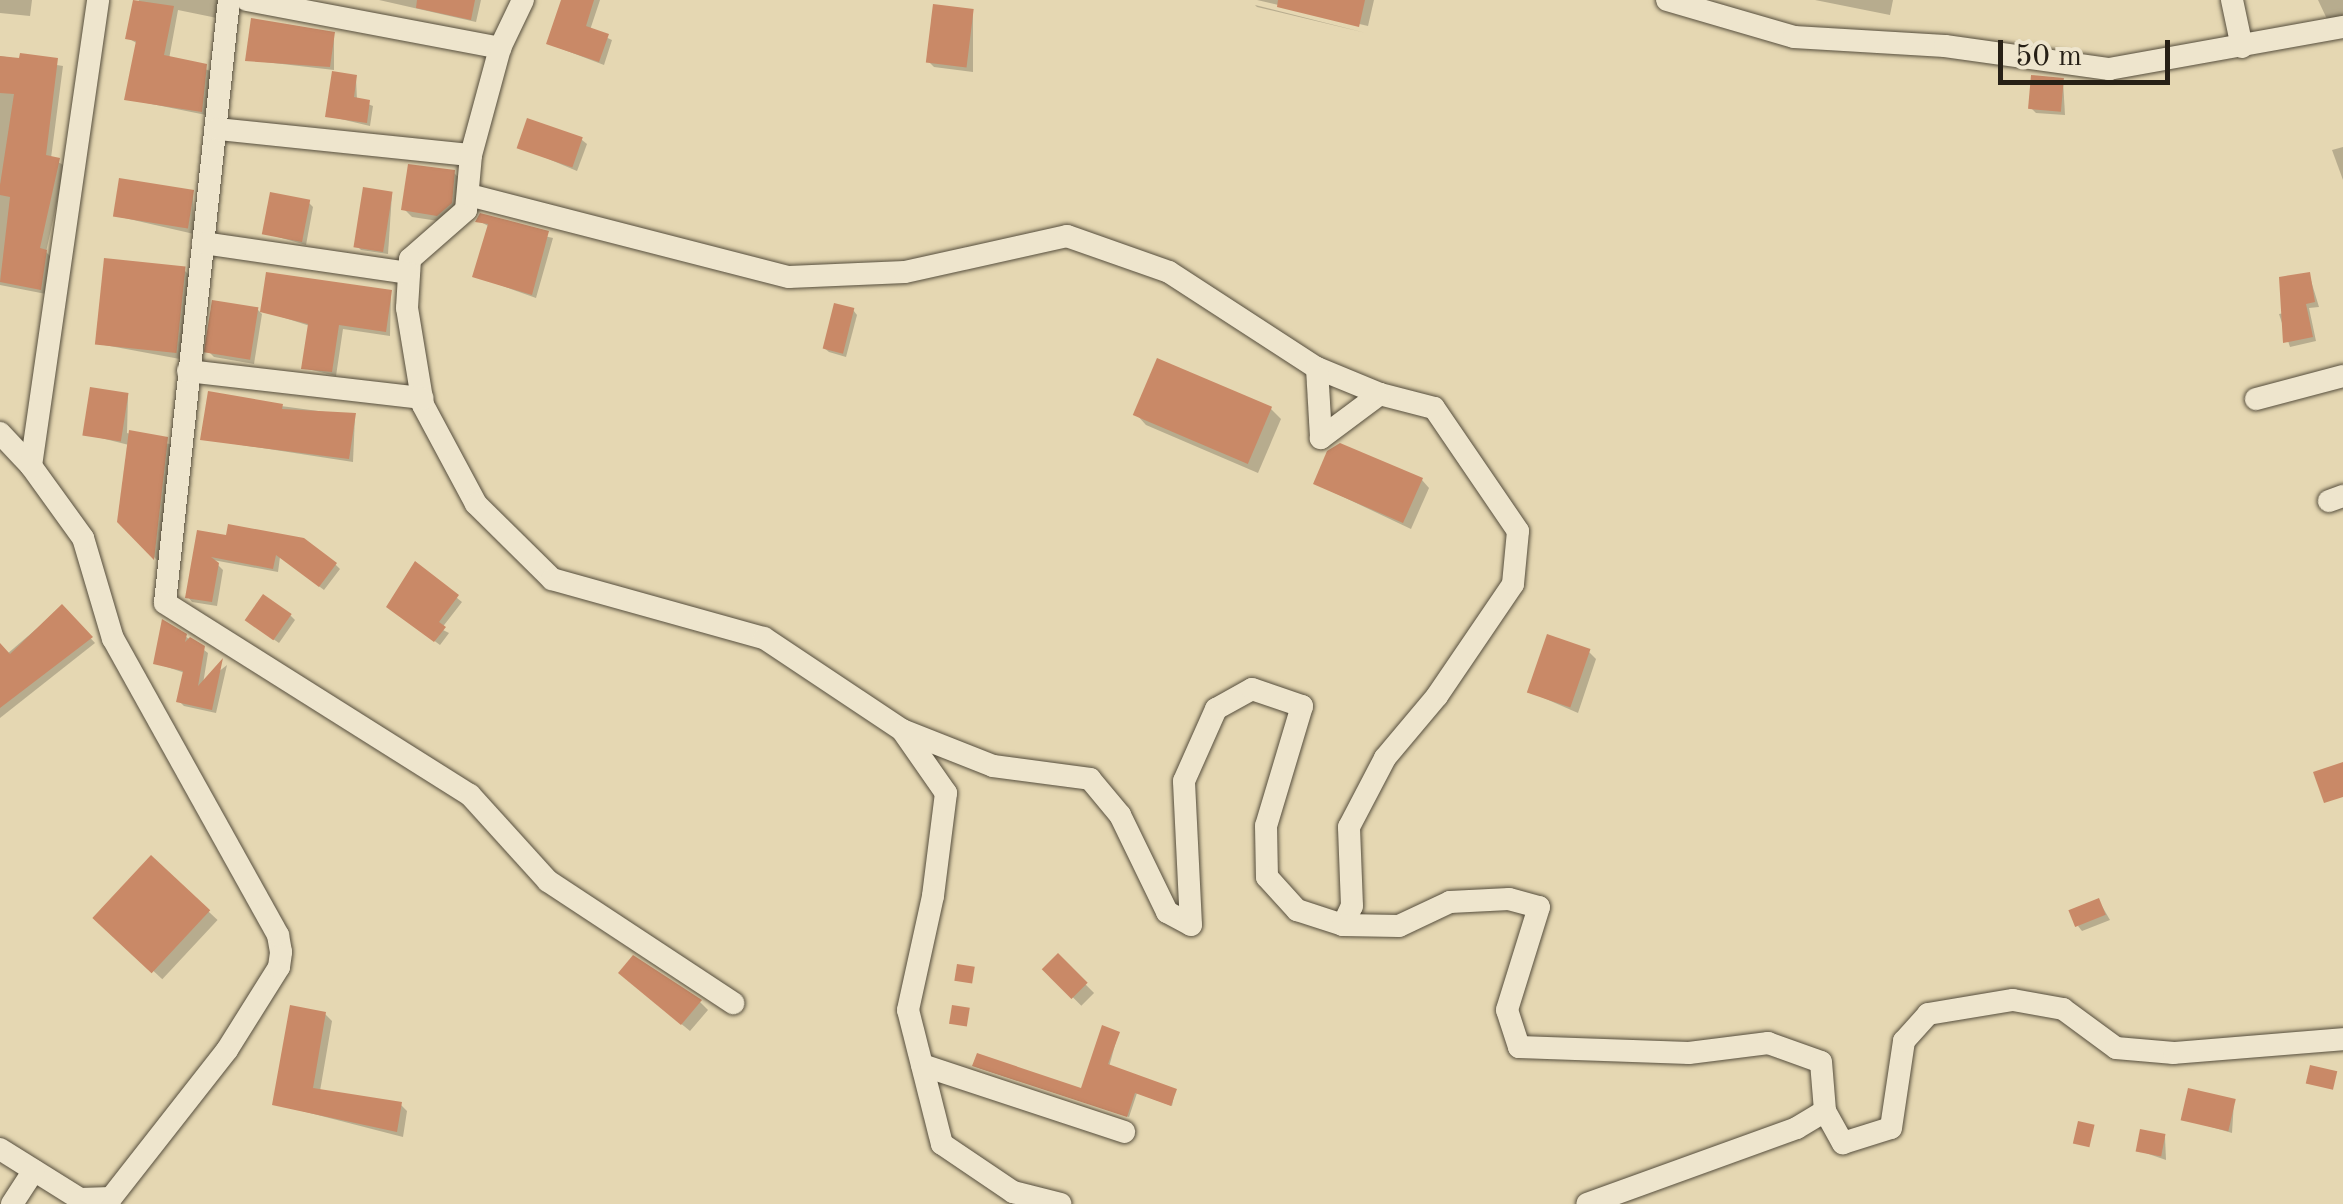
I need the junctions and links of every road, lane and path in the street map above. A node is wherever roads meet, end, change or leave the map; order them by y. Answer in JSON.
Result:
{"nodes":[{"id":1,"x":98,"y":0,"type":"edge"},
{"id":2,"x":229,"y":0,"type":"edge"},
{"id":3,"x":247,"y":0,"type":"edge"},
{"id":4,"x":523,"y":0,"type":"edge"},
{"id":5,"x":1666,"y":0,"type":"edge"},
{"id":6,"x":2232,"y":0,"type":"edge"},
{"id":7,"x":2343,"y":28,"type":"edge"},
{"id":8,"x":2242,"y":47,"type":"junction"},
{"id":9,"x":500,"y":48,"type":"junction"},
{"id":10,"x":218,"y":129,"type":"junction"},
{"id":11,"x":471,"y":155,"type":"junction"},
{"id":12,"x":469,"y":195,"type":"junction"},
{"id":13,"x":203,"y":243,"type":"junction"},
{"id":14,"x":409,"y":273,"type":"junction"},
{"id":15,"x":1317,"y":368,"type":"junction"},
{"id":16,"x":188,"y":371,"type":"junction"},
{"id":17,"x":2343,"y":376,"type":"edge"},
{"id":18,"x":1380,"y":394,"type":"junction"},
{"id":19,"x":422,"y":398,"type":"junction"},
{"id":20,"x":2256,"y":399,"type":"dead end"},
{"id":21,"x":0,"y":434,"type":"edge"},
{"id":22,"x":31,"y":466,"type":"junction"},
{"id":23,"x":902,"y":730,"type":"junction"},
{"id":24,"x":1343,"y":925,"type":"junction"},
{"id":25,"x":732,"y":1002,"type":"dead end"},
{"id":26,"x":2343,"y":1039,"type":"edge"},
{"id":27,"x":922,"y":1065,"type":"junction"},
{"id":28,"x":1825,"y":1110,"type":"junction"},
{"id":29,"x":1124,"y":1132,"type":"dead end"},
{"id":30,"x":0,"y":1149,"type":"edge"},
{"id":31,"x":34,"y":1170,"type":"junction"},
{"id":32,"x":12,"y":1204,"type":"edge"},
{"id":33,"x":94,"y":1204,"type":"edge"},
{"id":34,"x":1061,"y":1204,"type":"edge"},
{"id":35,"x":1587,"y":1204,"type":"edge"}],
"edges":[{"from":1,"to":22,"type":"street"},
{"from":2,"to":10,"type":"street"},
{"from":3,"to":9,"type":"street"},
{"from":4,"to":9,"type":"street"},
{"from":5,"to":8,"type":"street"},
{"from":6,"to":8,"type":"street"},
{"from":7,"to":8,"type":"street"},
{"from":9,"to":11,"type":"street"},
{"from":10,"to":11,"type":"street"},
{"from":10,"to":13,"type":"street"},
{"from":11,"to":12,"type":"street"},
{"from":12,"to":14,"type":"street"},
{"from":12,"to":15,"type":"street"},
{"from":13,"to":14,"type":"street"},
{"from":13,"to":16,"type":"street"},
{"from":14,"to":19,"type":"street"},
{"from":15,"to":18,"type":"street"},
{"from":15,"to":18,"type":"street"},
{"from":16,"to":19,"type":"street"},
{"from":16,"to":25,"type":"street"},
{"from":17,"to":20,"type":"street"},
{"from":18,"to":24,"type":"street"},
{"from":19,"to":23,"type":"street"},
{"from":21,"to":22,"type":"street"},
{"from":22,"to":33,"type":"street"},
{"from":23,"to":24,"type":"street"},
{"from":23,"to":27,"type":"street"},
{"from":24,"to":28,"type":"street"},
{"from":26,"to":28,"type":"street"},
{"from":27,"to":29,"type":"street"},
{"from":27,"to":34,"type":"street"},
{"from":28,"to":35,"type":"street"},
{"from":30,"to":31,"type":"street"},
{"from":31,"to":32,"type":"street"},
{"from":31,"to":33,"type":"street"}]}
